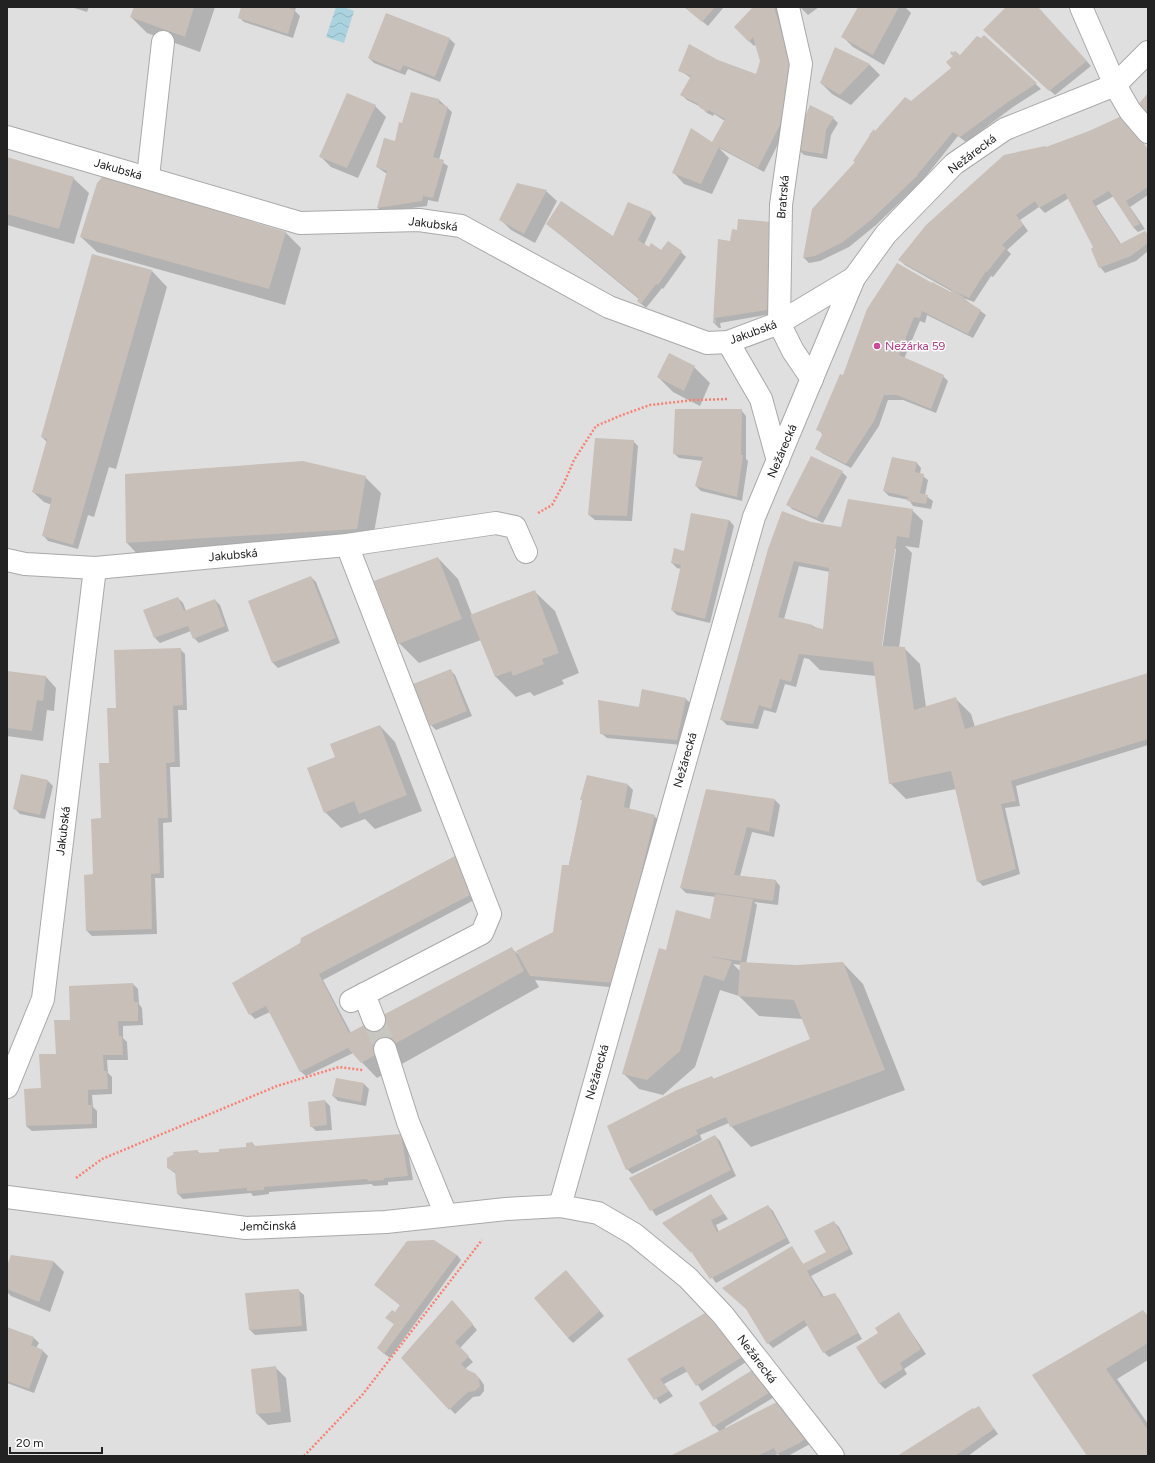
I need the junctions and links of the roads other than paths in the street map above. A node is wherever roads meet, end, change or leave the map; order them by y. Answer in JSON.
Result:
{"nodes":[{"id":1,"x":788,"y":7,"type":"edge"},
{"id":2,"x":1081,"y":7,"type":"edge"},
{"id":3,"x":163,"y":42,"type":"dead end"},
{"id":4,"x":1148,"y":52,"type":"edge"},
{"id":5,"x":1114,"y":85,"type":"junction"},
{"id":6,"x":1148,"y":132,"type":"edge"},
{"id":7,"x":7,"y":137,"type":"edge"},
{"id":8,"x":148,"y":178,"type":"junction"},
{"id":9,"x":854,"y":278,"type":"junction"},
{"id":10,"x":779,"y":323,"type":"junction"},
{"id":11,"x":728,"y":342,"type":"junction"},
{"id":12,"x":812,"y":379,"type":"junction"},
{"id":13,"x":778,"y":461,"type":"junction"},
{"id":14,"x":347,"y":545,"type":"junction"},
{"id":15,"x":526,"y":552,"type":"dead end"},
{"id":16,"x":7,"y":560,"type":"edge"},
{"id":17,"x":95,"y":568,"type":"junction"},
{"id":18,"x":374,"y":1020,"type":"tunnel mouth"},
{"id":19,"x":386,"y":1049,"type":"tunnel mouth"},
{"id":20,"x":7,"y":1088,"type":"edge"},
{"id":21,"x":7,"y":1196,"type":"edge"},
{"id":22,"x":560,"y":1206,"type":"junction"},
{"id":23,"x":446,"y":1215,"type":"junction"},
{"id":24,"x":833,"y":1456,"type":"edge"}],
"edges":[{"from":1,"to":10,"type":"street","name":"Bratrská"},
{"from":2,"to":5,"type":"street"},
{"from":3,"to":8,"type":"street"},
{"from":4,"to":5,"type":"street","name":"Nežárecká"},
{"from":5,"to":6,"type":"street"},
{"from":5,"to":9,"type":"street","name":"Nežárecká"},
{"from":7,"to":8,"type":"street","name":"Jakubská"},
{"from":8,"to":11,"type":"street","name":"Jakubská"},
{"from":9,"to":10,"type":"street","name":"Jakubská"},
{"from":9,"to":12,"type":"street","name":"Nežárecká"},
{"from":10,"to":11,"type":"street","name":"Jakubská"},
{"from":10,"to":12,"type":"street","name":"Bratrská"},
{"from":11,"to":13,"type":"street"},
{"from":12,"to":13,"type":"street","name":"Nežárecká"},
{"from":13,"to":22,"type":"street","name":"Nežárecká"},
{"from":14,"to":15,"type":"street","name":"Jakubská"},
{"from":14,"to":17,"type":"street","name":"Jakubská"},
{"from":14,"to":18,"type":"street"},
{"from":16,"to":17,"type":"street","name":"Jakubská"},
{"from":17,"to":20,"type":"street","name":"Jakubská"},
{"from":19,"to":23,"type":"street"},
{"from":21,"to":23,"type":"street","name":"Jemčinská"},
{"from":22,"to":23,"type":"street","name":"Jemčinská"},
{"from":22,"to":24,"type":"street","name":"Nežárecká"}]}
